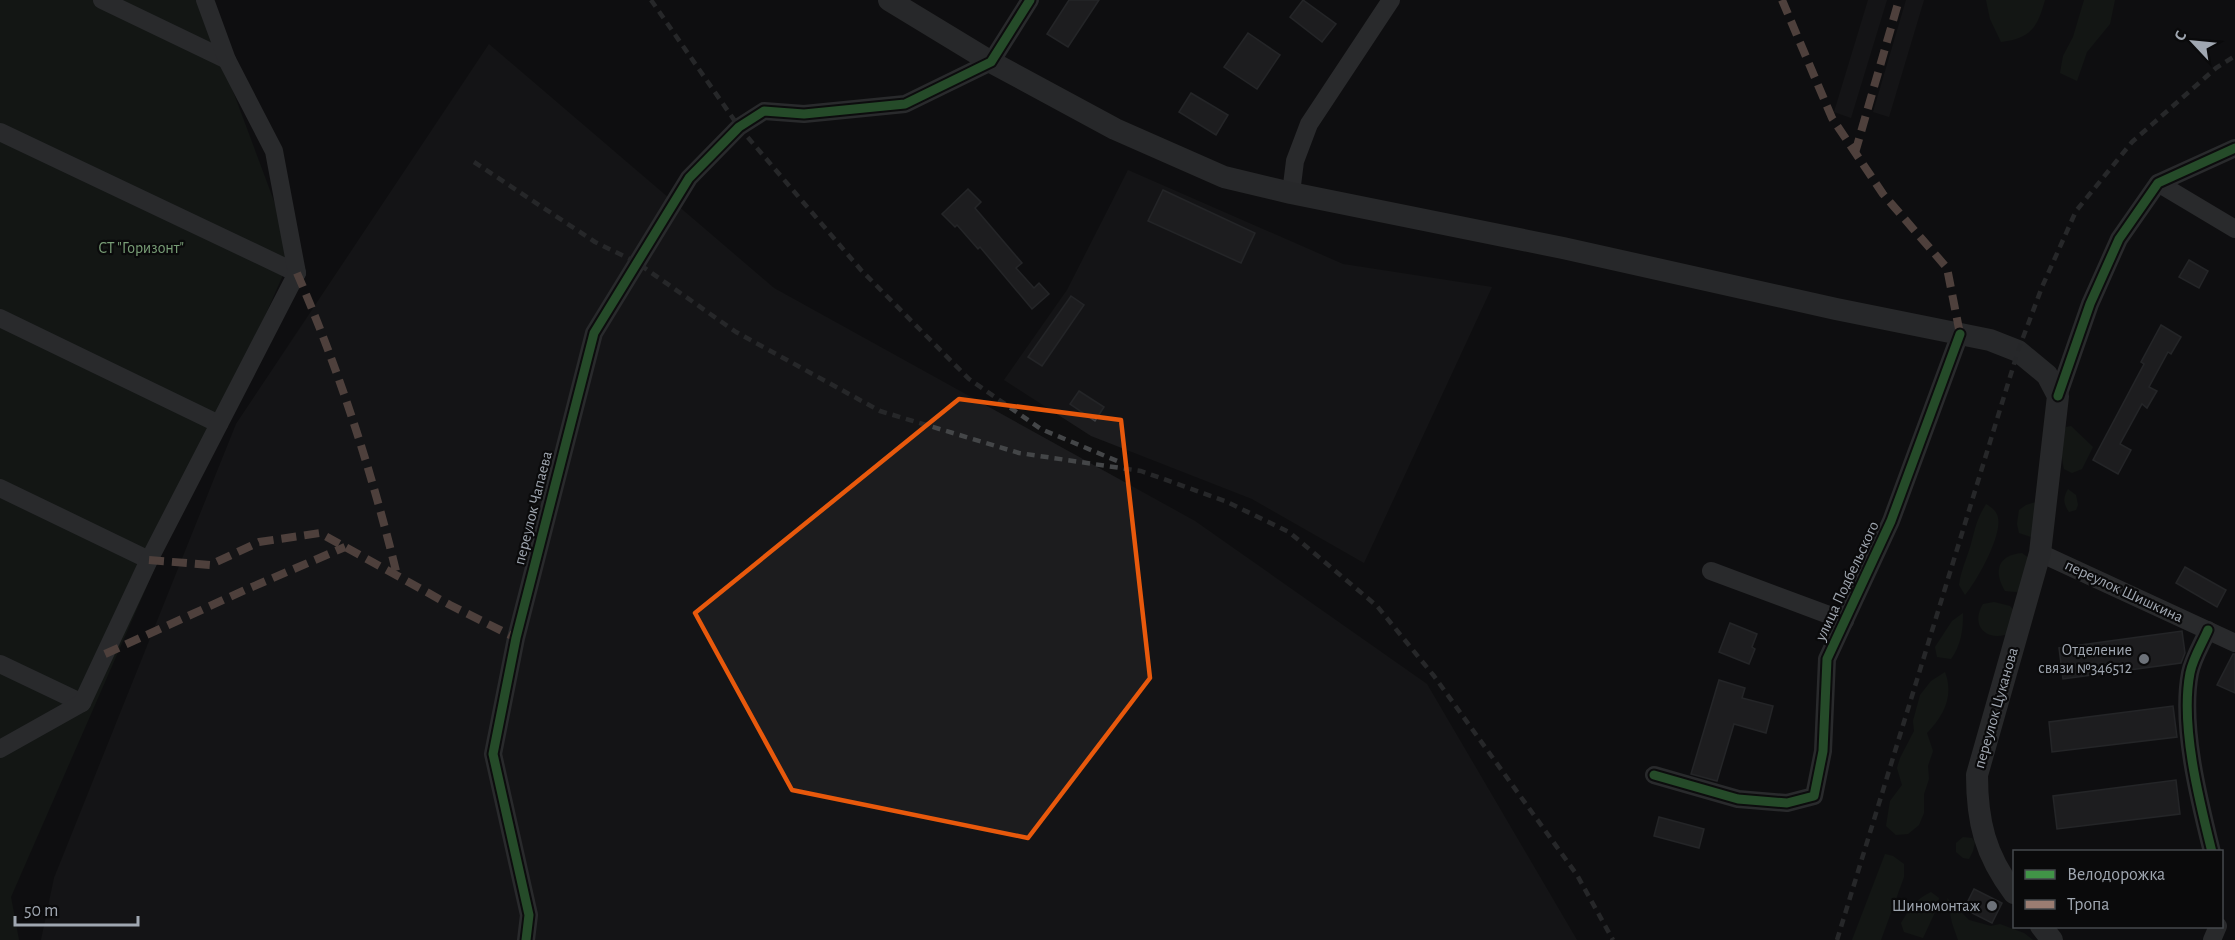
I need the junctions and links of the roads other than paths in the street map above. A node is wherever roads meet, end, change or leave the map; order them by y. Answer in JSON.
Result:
{"nodes":[{"id":1,"x":102,"y":0,"type":"edge"},
{"id":2,"x":205,"y":0,"type":"edge"},
{"id":3,"x":889,"y":0,"type":"edge"},
{"id":4,"x":1030,"y":0,"type":"edge"},
{"id":5,"x":1391,"y":0,"type":"edge"},
{"id":6,"x":227,"y":60,"type":"junction"},
{"id":7,"x":991,"y":62,"type":"junction"},
{"id":8,"x":0,"y":132,"type":"edge"},
{"id":9,"x":2235,"y":148,"type":"edge"},
{"id":10,"x":2158,"y":183,"type":"junction"},
{"id":11,"x":1291,"y":193,"type":"junction"},
{"id":12,"x":2235,"y":229,"type":"edge"},
{"id":13,"x":297,"y":273,"type":"junction"},
{"id":14,"x":0,"y":318,"type":"edge"},
{"id":15,"x":1960,"y":334,"type":"junction"},
{"id":16,"x":2058,"y":396,"type":"junction"},
{"id":17,"x":219,"y":424,"type":"junction"},
{"id":18,"x":0,"y":489,"type":"edge"},
{"id":19,"x":2040,"y":553,"type":"junction"},
{"id":20,"x":149,"y":560,"type":"junction"},
{"id":21,"x":1711,"y":571,"type":"dead end"},
{"id":22,"x":1845,"y":621,"type":"junction"},
{"id":23,"x":2208,"y":630,"type":"junction"},
{"id":24,"x":2235,"y":643,"type":"edge"},
{"id":25,"x":0,"y":664,"type":"edge"},
{"id":26,"x":82,"y":703,"type":"junction"},
{"id":27,"x":0,"y":749,"type":"edge"},
{"id":28,"x":1654,"y":775,"type":"dead end"},
{"id":29,"x":2212,"y":850,"type":"edge"},
{"id":30,"x":2013,"y":892,"type":"edge"},
{"id":31,"x":2042,"y":928,"type":"edge"},
{"id":32,"x":526,"y":940,"type":"edge"},
{"id":33,"x":2052,"y":940,"type":"edge"}],
"edges":[{"from":1,"to":6,"type":"street"},
{"from":2,"to":6,"type":"street"},
{"from":3,"to":7,"type":"main road"},
{"from":4,"to":7,"type":"street"},
{"from":5,"to":11,"type":"street"},
{"from":6,"to":13,"type":"street"},
{"from":7,"to":11,"type":"main road"},
{"from":7,"to":32,"type":"street","name":"переулок Чапаева"},
{"from":8,"to":13,"type":"street"},
{"from":9,"to":10,"type":"street"},
{"from":10,"to":12,"type":"street"},
{"from":10,"to":16,"type":"street"},
{"from":11,"to":15,"type":"main road"},
{"from":13,"to":17,"type":"street"},
{"from":14,"to":17,"type":"street"},
{"from":15,"to":16,"type":"main road"},
{"from":15,"to":22,"type":"street","name":"улица Подбельского"},
{"from":16,"to":19,"type":"main road","name":"переулок Цуканова"},
{"from":17,"to":20,"type":"street"},
{"from":18,"to":20,"type":"street"},
{"from":19,"to":23,"type":"street","name":"переулок Шишкина"},
{"from":19,"to":30,"type":"main road","name":"переулок Цуканова"},
{"from":20,"to":26,"type":"street"},
{"from":21,"to":22,"type":"street"},
{"from":22,"to":28,"type":"street","name":"улица Подбельского"},
{"from":23,"to":24,"type":"street","name":"переулок Шишкина"},
{"from":23,"to":29,"type":"street"},
{"from":25,"to":26,"type":"street"},
{"from":26,"to":27,"type":"street"},
{"from":31,"to":33,"type":"main road"}]}
